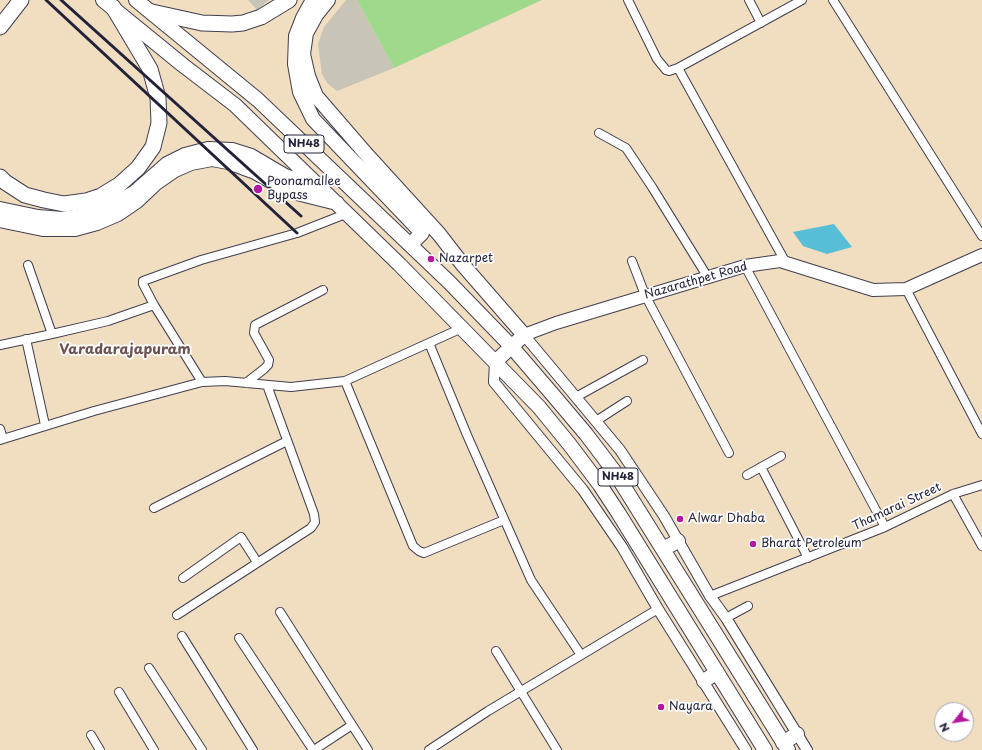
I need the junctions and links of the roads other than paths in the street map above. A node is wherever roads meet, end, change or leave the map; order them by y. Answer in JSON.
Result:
{"nodes":[{"id":1,"x":21,"y":0,"type":"edge"},
{"id":2,"x":136,"y":0,"type":"edge"},
{"id":3,"x":289,"y":0,"type":"edge"},
{"id":4,"x":313,"y":0,"type":"edge"},
{"id":5,"x":328,"y":0,"type":"edge"},
{"id":6,"x":628,"y":0,"type":"edge"},
{"id":7,"x":749,"y":0,"type":"edge"},
{"id":8,"x":802,"y":0,"type":"edge"},
{"id":9,"x":833,"y":0,"type":"edge"},
{"id":10,"x":108,"y":4,"type":"edge"},
{"id":11,"x":152,"y":12,"type":"junction"},
{"id":12,"x":761,"y":23,"type":"junction"},
{"id":13,"x":0,"y":27,"type":"edge"},
{"id":14,"x":678,"y":68,"type":"junction"},
{"id":15,"x":599,"y":133,"type":"dead end"},
{"id":16,"x":0,"y":177,"type":"edge"},
{"id":17,"x":319,"y":188,"type":"junction"},
{"id":18,"x":337,"y":203,"type":"junction"},
{"id":19,"x":0,"y":209,"type":"edge"},
{"id":20,"x":348,"y":213,"type":"junction"},
{"id":21,"x":0,"y":220,"type":"edge"},
{"id":22,"x":982,"y":236,"type":"edge"},
{"id":23,"x":410,"y":245,"type":"junction"},
{"id":24,"x":982,"y":255,"type":"edge"},
{"id":25,"x":632,"y":261,"type":"dead end"},
{"id":26,"x":786,"y":263,"type":"junction"},
{"id":27,"x":28,"y":265,"type":"dead end"},
{"id":28,"x":745,"y":266,"type":"junction"},
{"id":29,"x":707,"y":276,"type":"junction"},
{"id":30,"x":906,"y":289,"type":"junction"},
{"id":31,"x":323,"y":290,"type":"dead end"},
{"id":32,"x":646,"y":295,"type":"junction"},
{"id":33,"x":154,"y":305,"type":"junction"},
{"id":34,"x":462,"y":328,"type":"junction"},
{"id":35,"x":52,"y":334,"type":"junction"},
{"id":36,"x":524,"y":335,"type":"junction"},
{"id":37,"x":26,"y":339,"type":"junction"},
{"id":38,"x":429,"y":343,"type":"junction"},
{"id":39,"x":0,"y":344,"type":"edge"},
{"id":40,"x":511,"y":346,"type":"junction"},
{"id":41,"x":643,"y":360,"type":"dead end"},
{"id":42,"x":495,"y":362,"type":"junction"},
{"id":43,"x":345,"y":381,"type":"junction"},
{"id":44,"x":202,"y":382,"type":"junction"},
{"id":45,"x":246,"y":383,"type":"junction"},
{"id":46,"x":267,"y":385,"type":"junction"},
{"id":47,"x":576,"y":397,"type":"junction"},
{"id":48,"x":627,"y":401,"type":"dead end"},
{"id":49,"x":596,"y":421,"type":"junction"},
{"id":50,"x":45,"y":425,"type":"junction"},
{"id":51,"x":0,"y":429,"type":"edge"},
{"id":52,"x":982,"y":434,"type":"edge"},
{"id":53,"x":2,"y":440,"type":"edge"},
{"id":54,"x":287,"y":441,"type":"junction"},
{"id":55,"x":729,"y":453,"type":"dead end"},
{"id":56,"x":781,"y":456,"type":"dead end"},
{"id":57,"x":761,"y":467,"type":"junction"},
{"id":58,"x":747,"y":475,"type":"dead end"},
{"id":59,"x":982,"y":485,"type":"edge"},
{"id":60,"x":953,"y":494,"type":"junction"},
{"id":61,"x":154,"y":508,"type":"dead end"},
{"id":62,"x":504,"y":520,"type":"junction"},
{"id":63,"x":885,"y":527,"type":"junction"},
{"id":64,"x":678,"y":541,"type":"junction"},
{"id":65,"x":982,"y":546,"type":"edge"},
{"id":66,"x":663,"y":549,"type":"junction"},
{"id":67,"x":808,"y":558,"type":"junction"},
{"id":68,"x":257,"y":562,"type":"junction"},
{"id":69,"x":183,"y":578,"type":"dead end"},
{"id":70,"x":710,"y":596,"type":"junction"},
{"id":71,"x":748,"y":606,"type":"dead end"},
{"id":72,"x":658,"y":608,"type":"junction"},
{"id":73,"x":280,"y":612,"type":"dead end"},
{"id":74,"x":177,"y":615,"type":"dead end"},
{"id":75,"x":726,"y":618,"type":"junction"},
{"id":76,"x":182,"y":636,"type":"dead end"},
{"id":77,"x":239,"y":638,"type":"dead end"},
{"id":78,"x":496,"y":651,"type":"dead end"},
{"id":79,"x":581,"y":655,"type":"junction"},
{"id":80,"x":149,"y":668,"type":"dead end"},
{"id":81,"x":717,"y":672,"type":"junction"},
{"id":82,"x":704,"y":681,"type":"junction"},
{"id":83,"x":521,"y":691,"type":"junction"},
{"id":84,"x":119,"y":692,"type":"dead end"},
{"id":85,"x":352,"y":725,"type":"junction"},
{"id":86,"x":797,"y":734,"type":"junction"},
{"id":87,"x":91,"y":735,"type":"dead end"},
{"id":88,"x":785,"y":746,"type":"edge"},
{"id":89,"x":100,"y":750,"type":"edge"},
{"id":90,"x":154,"y":750,"type":"edge"},
{"id":91,"x":202,"y":750,"type":"edge"},
{"id":92,"x":253,"y":750,"type":"edge"},
{"id":93,"x":314,"y":750,"type":"edge"},
{"id":94,"x":368,"y":750,"type":"edge"},
{"id":95,"x":429,"y":750,"type":"edge"},
{"id":96,"x":557,"y":750,"type":"edge"},
{"id":97,"x":746,"y":750,"type":"edge"},
{"id":98,"x":765,"y":750,"type":"edge"},
{"id":99,"x":807,"y":750,"type":"edge"}],
"edges":[{"from":1,"to":13,"type":"highway"},
{"from":2,"to":11,"type":"highway","number":"NH48"},
{"from":3,"to":11,"type":"highway"},
{"from":4,"to":23,"type":"highway"},
{"from":5,"to":36,"type":"highway"},
{"from":6,"to":14,"type":"street"},
{"from":7,"to":12,"type":"street"},
{"from":8,"to":12,"type":"street"},
{"from":9,"to":22,"type":"street"},
{"from":10,"to":16,"type":"highway"},
{"from":10,"to":17,"type":"highway","number":"NH48"},
{"from":11,"to":23,"type":"highway","number":"NH48"},
{"from":12,"to":14,"type":"street"},
{"from":14,"to":26,"type":"street"},
{"from":15,"to":29,"type":"street"},
{"from":17,"to":18,"type":"highway","number":"NH48"},
{"from":17,"to":19,"type":"highway"},
{"from":18,"to":20,"type":"highway","number":"NH48"},
{"from":18,"to":21,"type":"highway"},
{"from":20,"to":33,"type":"street"},
{"from":20,"to":34,"type":"highway","number":"NH48"},
{"from":23,"to":40,"type":"highway","number":"NH48"},
{"from":24,"to":30,"type":"main road","name":"Nazarathpet Road"},
{"from":25,"to":32,"type":"street"},
{"from":26,"to":28,"type":"main road","name":"Nazarathpet Road"},
{"from":26,"to":30,"type":"main road","name":"Nazarathpet Road"},
{"from":27,"to":35,"type":"street"},
{"from":28,"to":29,"type":"main road","name":"Nazarathpet Road"},
{"from":28,"to":63,"type":"street"},
{"from":29,"to":32,"type":"main road","name":"Nazarathpet Road"},
{"from":30,"to":52,"type":"street"},
{"from":31,"to":45,"type":"street"},
{"from":32,"to":36,"type":"main road","name":"Nazarathpet Road"},
{"from":32,"to":55,"type":"street"},
{"from":33,"to":35,"type":"street"},
{"from":33,"to":44,"type":"street"},
{"from":34,"to":38,"type":"street"},
{"from":34,"to":42,"type":"highway","number":"NH48"},
{"from":35,"to":37,"type":"street"},
{"from":36,"to":40,"type":"highway"},
{"from":36,"to":47,"type":"street"},
{"from":37,"to":39,"type":"street"},
{"from":37,"to":50,"type":"street"},
{"from":38,"to":43,"type":"street"},
{"from":38,"to":62,"type":"street"},
{"from":40,"to":42,"type":"highway"},
{"from":40,"to":66,"type":"highway","number":"NH48"},
{"from":41,"to":47,"type":"street"},
{"from":42,"to":72,"type":"street"},
{"from":42,"to":81,"type":"highway","number":"NH48"},
{"from":43,"to":46,"type":"street"},
{"from":43,"to":62,"type":"street"},
{"from":44,"to":45,"type":"street"},
{"from":44,"to":50,"type":"street"},
{"from":45,"to":46,"type":"street"},
{"from":46,"to":54,"type":"street"},
{"from":47,"to":49,"type":"street"},
{"from":48,"to":49,"type":"street"},
{"from":49,"to":64,"type":"street"},
{"from":50,"to":53,"type":"street"},
{"from":51,"to":53,"type":"street"},
{"from":54,"to":61,"type":"street"},
{"from":54,"to":68,"type":"street"},
{"from":56,"to":57,"type":"street"},
{"from":57,"to":58,"type":"street"},
{"from":57,"to":67,"type":"street"},
{"from":59,"to":60,"type":"street","name":"Thamarai Street"},
{"from":60,"to":63,"type":"street","name":"Thamarai Street"},
{"from":60,"to":65,"type":"street"},
{"from":62,"to":79,"type":"street"},
{"from":63,"to":67,"type":"street","name":"Thamarai Street"},
{"from":64,"to":66,"type":"highway"},
{"from":64,"to":70,"type":"street"},
{"from":66,"to":88,"type":"highway","number":"NH48"},
{"from":67,"to":70,"type":"street","name":"Thamarai Street"},
{"from":68,"to":69,"type":"street"},
{"from":68,"to":74,"type":"street"},
{"from":70,"to":75,"type":"street"},
{"from":71,"to":75,"type":"street"},
{"from":72,"to":79,"type":"street"},
{"from":72,"to":82,"type":"street"},
{"from":73,"to":85,"type":"street"},
{"from":75,"to":86,"type":"street"},
{"from":76,"to":92,"type":"street"},
{"from":77,"to":93,"type":"street"},
{"from":78,"to":83,"type":"street"},
{"from":79,"to":83,"type":"street"},
{"from":80,"to":91,"type":"street"},
{"from":81,"to":82,"type":"highway"},
{"from":81,"to":98,"type":"highway","number":"NH48"},
{"from":82,"to":97,"type":"street"},
{"from":83,"to":95,"type":"street"},
{"from":83,"to":96,"type":"street"},
{"from":84,"to":90,"type":"street"},
{"from":85,"to":93,"type":"street"},
{"from":85,"to":94,"type":"street"},
{"from":86,"to":88,"type":"highway"},
{"from":86,"to":99,"type":"street"},
{"from":87,"to":89,"type":"street"}]}
